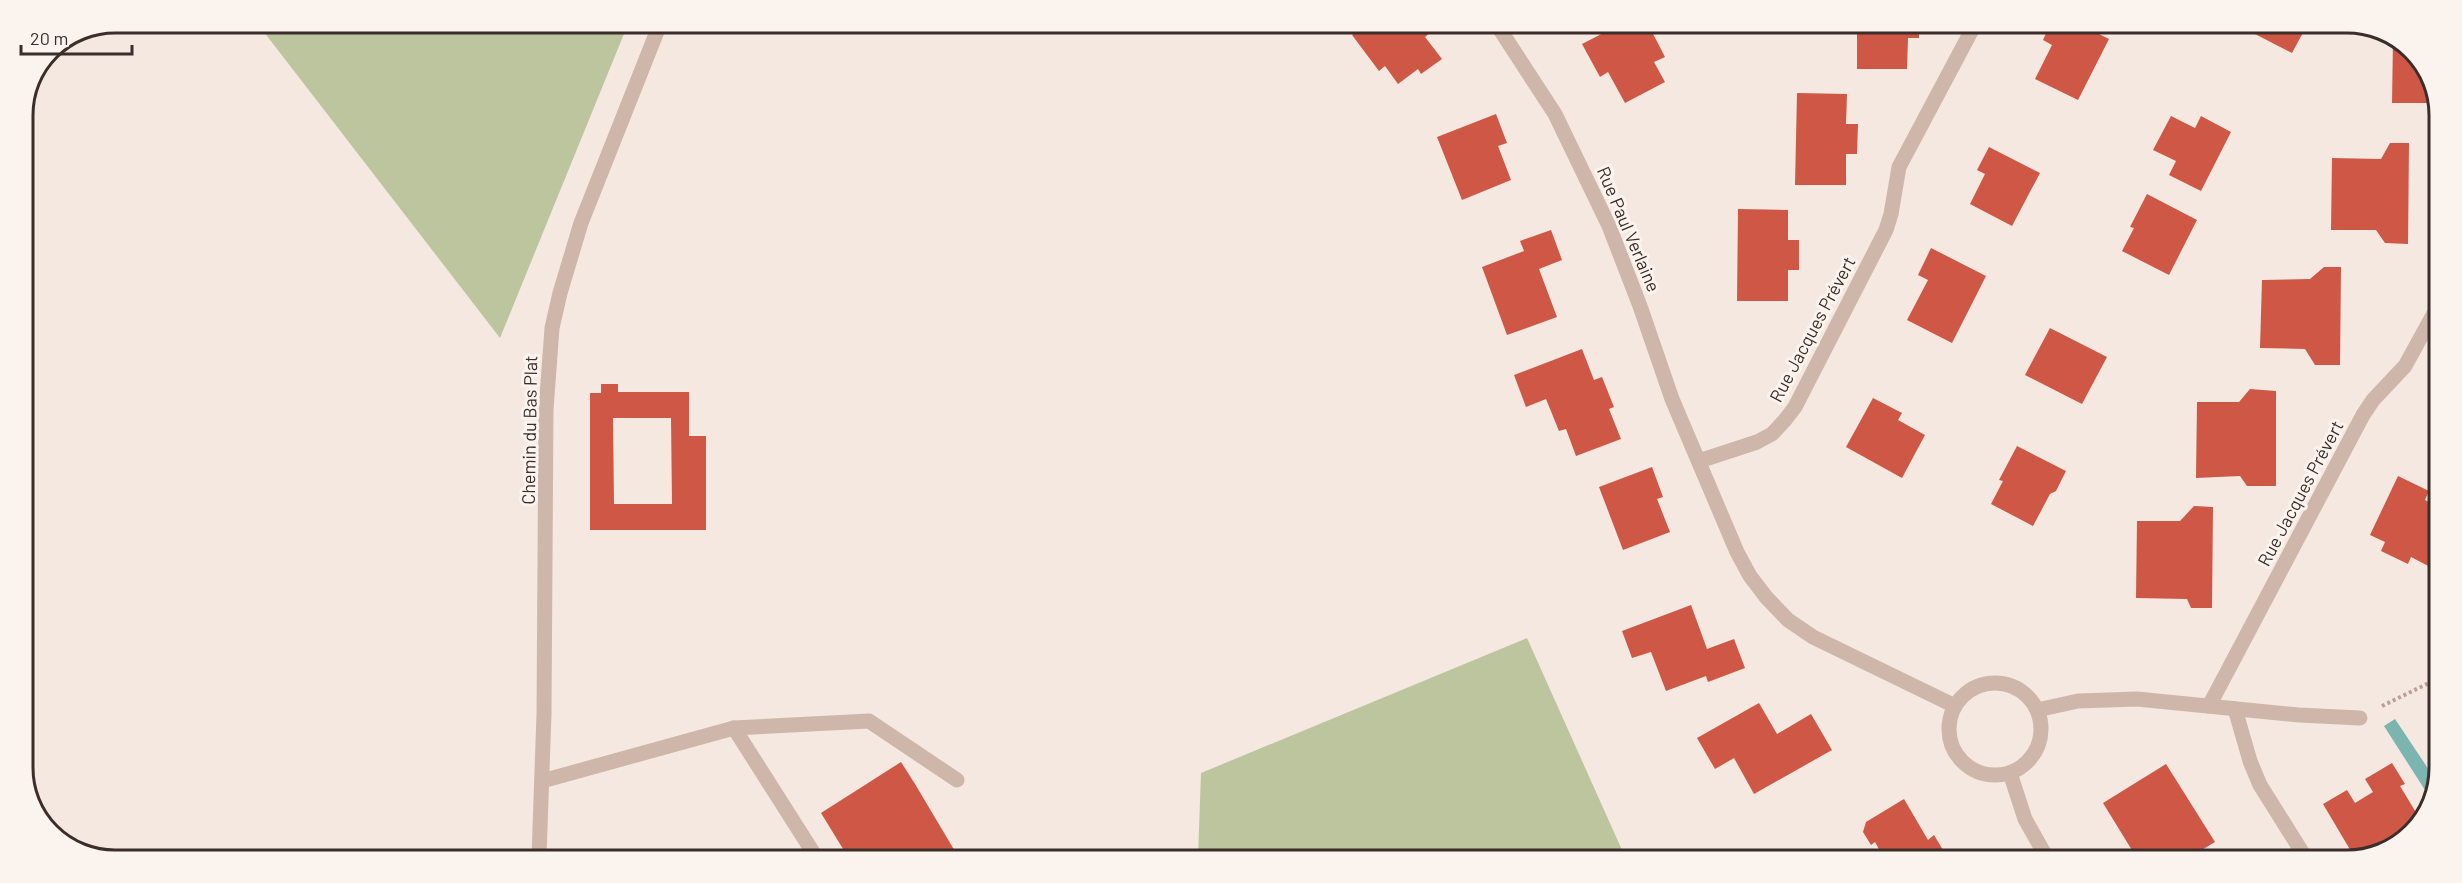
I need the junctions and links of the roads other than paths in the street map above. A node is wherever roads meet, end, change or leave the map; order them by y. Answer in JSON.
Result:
{"nodes":[{"id":1,"x":656,"y":33,"type":"edge"},
{"id":2,"x":1502,"y":33,"type":"edge"},
{"id":3,"x":1970,"y":33,"type":"edge"},
{"id":4,"x":2429,"y":322,"type":"edge"},
{"id":5,"x":1700,"y":461,"type":"junction"},
{"id":6,"x":1955,"y":706,"type":"junction"},
{"id":7,"x":2209,"y":706,"type":"junction"},
{"id":8,"x":2235,"y":709,"type":"junction"},
{"id":9,"x":2037,"y":710,"type":"junction"},
{"id":10,"x":2360,"y":718,"type":"road end"},
{"id":11,"x":734,"y":728,"type":"junction"},
{"id":12,"x":2010,"y":773,"type":"junction"},
{"id":13,"x":957,"y":780,"type":"dead end"},
{"id":14,"x":542,"y":781,"type":"junction"},
{"id":15,"x":539,"y":850,"type":"edge"},
{"id":16,"x":812,"y":850,"type":"edge"},
{"id":17,"x":2042,"y":850,"type":"edge"},
{"id":18,"x":2301,"y":850,"type":"edge"}],
"edges":[{"from":1,"to":14,"type":"street","name":"Chemin du Bas Plat"},
{"from":2,"to":5,"type":"street","name":"Rue Paul Verlaine"},
{"from":3,"to":5,"type":"street","name":"Rue Jacques Prévert"},
{"from":4,"to":7,"type":"street","name":"Rue Jacques Prévert"},
{"from":5,"to":6,"type":"street"},
{"from":6,"to":9,"type":"street"},
{"from":6,"to":12,"type":"street"},
{"from":7,"to":8,"type":"street"},
{"from":7,"to":9,"type":"street"},
{"from":8,"to":10,"type":"street"},
{"from":8,"to":18,"type":"street"},
{"from":9,"to":12,"type":"street"},
{"from":11,"to":13,"type":"street"},
{"from":11,"to":14,"type":"street"},
{"from":11,"to":16,"type":"street"},
{"from":12,"to":17,"type":"street"},
{"from":14,"to":15,"type":"street","name":"Chemin du Bas Plat"}]}
